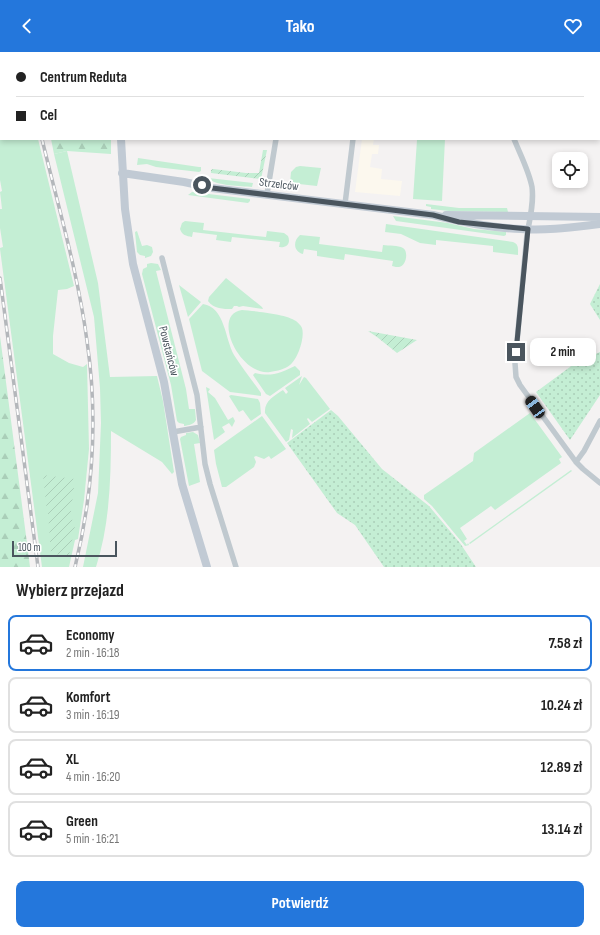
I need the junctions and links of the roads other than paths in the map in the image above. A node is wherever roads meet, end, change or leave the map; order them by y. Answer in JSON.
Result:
{"nodes":[{"id":1,"x":121,"y":140,"type":"edge"},
{"id":2,"x":276,"y":140,"type":"edge"},
{"id":3,"x":353,"y":140,"type":"edge"},
{"id":4,"x":514,"y":140,"type":"edge"},
{"id":5,"x":122,"y":174,"type":"junction"},
{"id":6,"x":267,"y":194,"type":"junction"},
{"id":7,"x":345,"y":204,"type":"junction"},
{"id":8,"x":433,"y":215,"type":"junction"},
{"id":9,"x":530,"y":216,"type":"junction"},
{"id":10,"x":600,"y":217,"type":"edge"},
{"id":11,"x":600,"y":224,"type":"edge"},
{"id":12,"x":528,"y":229,"type":"junction"},
{"id":13,"x":162,"y":258,"type":"dead end"},
{"id":14,"x":600,"y":421,"type":"edge"},
{"id":15,"x":201,"y":427,"type":"junction"},
{"id":16,"x":173,"y":432,"type":"junction"},
{"id":17,"x":576,"y":462,"type":"junction"},
{"id":18,"x":600,"y":483,"type":"edge"},
{"id":19,"x":207,"y":567,"type":"edge"},
{"id":20,"x":236,"y":567,"type":"edge"}],
"edges":[{"from":1,"to":5,"type":"street","name":"Powstańców"},
{"from":2,"to":6,"type":"street"},
{"from":3,"to":7,"type":"street"},
{"from":4,"to":9,"type":"street"},
{"from":5,"to":6,"type":"street","name":"Strzelców"},
{"from":5,"to":16,"type":"street","name":"Powstańców"},
{"from":6,"to":7,"type":"street","name":"Strzelców"},
{"from":7,"to":8,"type":"street","name":"Strzelców"},
{"from":8,"to":9,"type":"street","name":"Strzelców"},
{"from":8,"to":12,"type":"street","name":"Strzelców"},
{"from":9,"to":10,"type":"street","name":"Strzelców"},
{"from":9,"to":12,"type":"street"},
{"from":11,"to":12,"type":"street","name":"Strzelców"},
{"from":12,"to":17,"type":"street"},
{"from":13,"to":15,"type":"street"},
{"from":14,"to":17,"type":"street"},
{"from":15,"to":16,"type":"street"},
{"from":15,"to":20,"type":"street"},
{"from":16,"to":19,"type":"street","name":"Powstańców"},
{"from":17,"to":18,"type":"street"}]}
